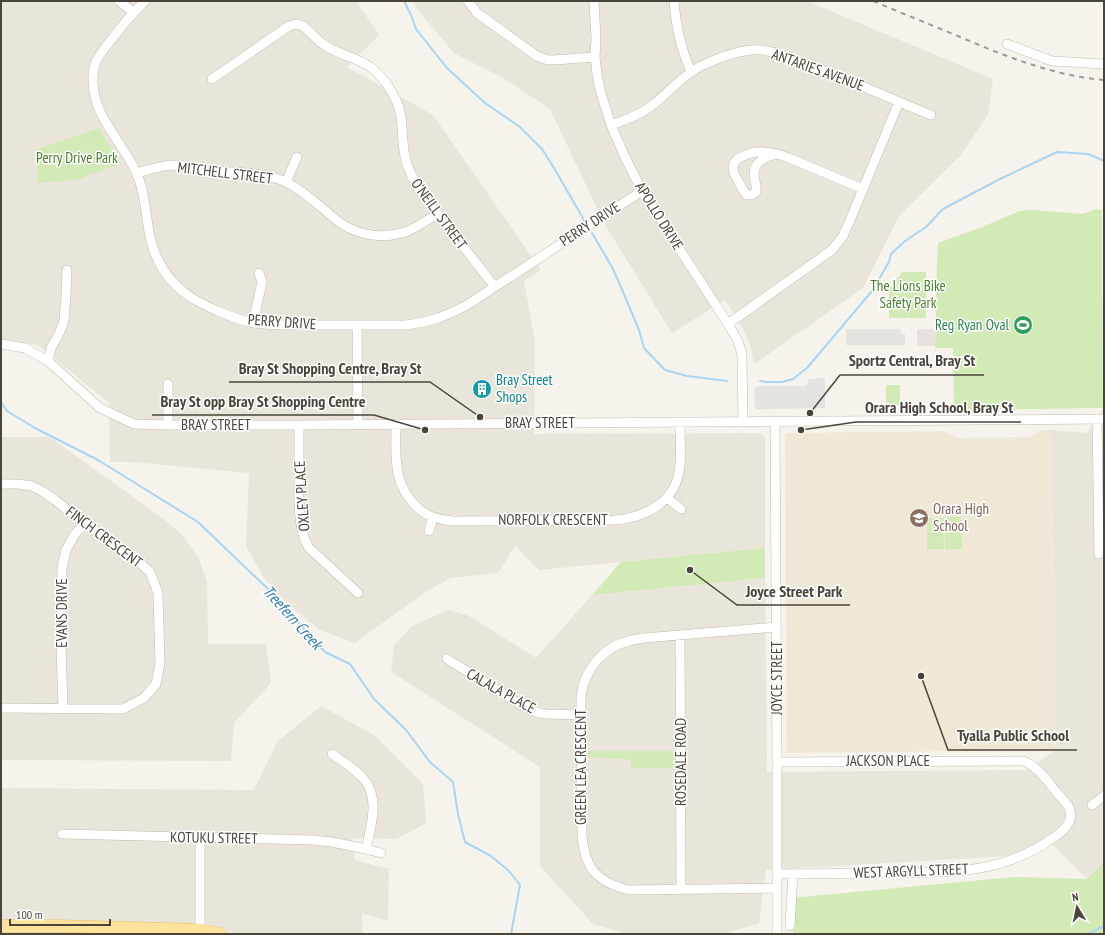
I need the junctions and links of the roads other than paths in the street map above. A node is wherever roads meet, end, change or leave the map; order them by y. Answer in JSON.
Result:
{"nodes":[{"id":1,"x":118,"y":1,"type":"edge"},
{"id":2,"x":145,"y":1,"type":"edge"},
{"id":3,"x":468,"y":1,"type":"edge"},
{"id":4,"x":594,"y":1,"type":"edge"},
{"id":5,"x":674,"y":1,"type":"edge"},
{"id":6,"x":133,"y":12,"type":"junction"},
{"id":7,"x":1008,"y":44,"type":"dead end"},
{"id":8,"x":596,"y":57,"type":"junction"},
{"id":9,"x":1104,"y":64,"type":"edge"},
{"id":10,"x":691,"y":71,"type":"junction"},
{"id":11,"x":212,"y":79,"type":"dead end"},
{"id":12,"x":899,"y":102,"type":"junction"},
{"id":13,"x":931,"y":115,"type":"dead end"},
{"id":14,"x":611,"y":125,"type":"junction"},
{"id":15,"x":777,"y":154,"type":"junction"},
{"id":16,"x":297,"y":157,"type":"dead end"},
{"id":17,"x":136,"y":173,"type":"junction"},
{"id":18,"x":286,"y":182,"type":"junction"},
{"id":19,"x":863,"y":189,"type":"junction"},
{"id":20,"x":642,"y":191,"type":"junction"},
{"id":21,"x":437,"y":214,"type":"junction"},
{"id":22,"x":67,"y":270,"type":"dead end"},
{"id":23,"x":260,"y":273,"type":"dead end"},
{"id":24,"x":494,"y":287,"type":"junction"},
{"id":25,"x":253,"y":323,"type":"junction"},
{"id":26,"x":728,"y":324,"type":"junction"},
{"id":27,"x":357,"y":325,"type":"junction"},
{"id":28,"x":1,"y":344,"type":"edge"},
{"id":29,"x":48,"y":361,"type":"junction"},
{"id":30,"x":168,"y":384,"type":"dead end"},
{"id":31,"x":1101,"y":419,"type":"edge"},
{"id":32,"x":680,"y":422,"type":"junction"},
{"id":33,"x":743,"y":422,"type":"junction"},
{"id":34,"x":775,"y":422,"type":"junction"},
{"id":35,"x":358,"y":424,"type":"junction"},
{"id":36,"x":396,"y":424,"type":"junction"},
{"id":37,"x":299,"y":425,"type":"junction"},
{"id":38,"x":168,"y":426,"type":"junction"},
{"id":39,"x":1,"y":484,"type":"edge"},
{"id":40,"x":667,"y":498,"type":"junction"},
{"id":41,"x":681,"y":509,"type":"dead end"},
{"id":42,"x":433,"y":517,"type":"junction"},
{"id":43,"x":85,"y":524,"type":"junction"},
{"id":44,"x":429,"y":531,"type":"dead end"},
{"id":45,"x":1099,"y":554,"type":"dead end"},
{"id":46,"x":358,"y":593,"type":"dead end"},
{"id":47,"x":776,"y":627,"type":"junction"},
{"id":48,"x":680,"y":635,"type":"junction"},
{"id":49,"x":447,"y":659,"type":"dead end"},
{"id":50,"x":1,"y":708,"type":"edge"},
{"id":51,"x":63,"y":708,"type":"junction"},
{"id":52,"x":581,"y":715,"type":"junction"},
{"id":53,"x":332,"y":754,"type":"dead end"},
{"id":54,"x":777,"y":762,"type":"junction"},
{"id":55,"x":1104,"y":796,"type":"edge"},
{"id":56,"x":1092,"y":806,"type":"dead end"},
{"id":57,"x":62,"y":834,"type":"dead end"},
{"id":58,"x":200,"y":837,"type":"junction"},
{"id":59,"x":1040,"y":847,"type":"joint"},
{"id":60,"x":366,"y":849,"type":"junction"},
{"id":61,"x":381,"y":853,"type":"dead end"},
{"id":62,"x":778,"y":874,"type":"junction"},
{"id":63,"x":793,"y":874,"type":"junction"},
{"id":64,"x":777,"y":888,"type":"junction"},
{"id":65,"x":681,"y":889,"type":"junction"},
{"id":66,"x":1,"y":926,"type":"edge"},
{"id":67,"x":790,"y":926,"type":"dead end"},
{"id":68,"x":58,"y":930,"type":"edge"},
{"id":69,"x":200,"y":930,"type":"junction"},
{"id":70,"x":777,"y":933,"type":"edge"},
{"id":71,"x":220,"y":934,"type":"edge"}],
"edges":[{"from":1,"to":6,"type":"street"},
{"from":2,"to":6,"type":"street","name":"PERRY DRIVE"},
{"from":3,"to":8,"type":"street"},
{"from":4,"to":8,"type":"street","name":"APOLLO DRIVE"},
{"from":5,"to":10,"type":"street"},
{"from":6,"to":17,"type":"street","name":"PERRY DRIVE"},
{"from":7,"to":9,"type":"street"},
{"from":8,"to":14,"type":"street","name":"APOLLO DRIVE"},
{"from":10,"to":12,"type":"street","name":"ANTARIES AVENUE"},
{"from":10,"to":14,"type":"street","name":"ANTARIES AVENUE"},
{"from":11,"to":21,"type":"street","name":"O'NEILL STREET"},
{"from":12,"to":13,"type":"street","name":"ANTARIES AVENUE"},
{"from":12,"to":19,"type":"street"},
{"from":14,"to":20,"type":"street","name":"APOLLO DRIVE"},
{"from":15,"to":15,"type":"street"},
{"from":15,"to":19,"type":"street"},
{"from":16,"to":18,"type":"street"},
{"from":17,"to":18,"type":"street","name":"MITCHELL STREET"},
{"from":17,"to":25,"type":"street","name":"PERRY DRIVE"},
{"from":18,"to":21,"type":"street","name":"MITCHELL STREET"},
{"from":19,"to":26,"type":"street"},
{"from":20,"to":24,"type":"street","name":"PERRY DRIVE"},
{"from":20,"to":26,"type":"street","name":"APOLLO DRIVE"},
{"from":21,"to":24,"type":"street","name":"O'NEILL STREET"},
{"from":22,"to":29,"type":"street"},
{"from":23,"to":25,"type":"street"},
{"from":24,"to":27,"type":"street","name":"PERRY DRIVE"},
{"from":25,"to":27,"type":"street","name":"PERRY DRIVE"},
{"from":26,"to":33,"type":"street","name":"APOLLO DRIVE"},
{"from":27,"to":35,"type":"street"},
{"from":28,"to":29,"type":"street","name":"BRAY STREET"},
{"from":29,"to":38,"type":"street","name":"BRAY STREET"},
{"from":30,"to":38,"type":"street"},
{"from":31,"to":34,"type":"street","name":"BRAY STREET"},
{"from":31,"to":45,"type":"street"},
{"from":32,"to":33,"type":"street","name":"BRAY STREET"},
{"from":32,"to":36,"type":"street","name":"BRAY STREET"},
{"from":32,"to":40,"type":"street","name":"NORFOLK CRESCENT"},
{"from":33,"to":34,"type":"street","name":"BRAY STREET"},
{"from":34,"to":47,"type":"street","name":"JOYCE STREET"},
{"from":35,"to":36,"type":"street","name":"BRAY STREET"},
{"from":35,"to":37,"type":"street","name":"BRAY STREET"},
{"from":36,"to":42,"type":"street","name":"NORFOLK CRESCENT"},
{"from":37,"to":38,"type":"street","name":"BRAY STREET"},
{"from":37,"to":46,"type":"street","name":"OXLEY PLACE"},
{"from":39,"to":43,"type":"street","name":"FINCH CRESCENT"},
{"from":40,"to":41,"type":"street"},
{"from":40,"to":42,"type":"street","name":"NORFOLK CRESCENT"},
{"from":42,"to":44,"type":"street"},
{"from":43,"to":51,"type":"street","name":"EVANS DRIVE"},
{"from":43,"to":51,"type":"street","name":"FINCH CRESCENT"},
{"from":47,"to":48,"type":"street","name":"GREEN LEA CRESCENT"},
{"from":47,"to":54,"type":"street","name":"JOYCE STREET"},
{"from":48,"to":52,"type":"street","name":"GREEN LEA CRESCENT"},
{"from":48,"to":65,"type":"street","name":"ROSEDALE ROAD"},
{"from":49,"to":52,"type":"street","name":"CALALA PLACE"},
{"from":50,"to":51,"type":"street","name":"FINCH CRESCENT"},
{"from":52,"to":65,"type":"street","name":"GREEN LEA CRESCENT"},
{"from":53,"to":60,"type":"street"},
{"from":54,"to":59,"type":"street","name":"JACKSON PLACE"},
{"from":54,"to":62,"type":"street","name":"JOYCE STREET"},
{"from":55,"to":56,"type":"street"},
{"from":57,"to":58,"type":"street","name":"KOTUKU STREET"},
{"from":58,"to":60,"type":"street","name":"KOTUKU STREET"},
{"from":58,"to":69,"type":"street"},
{"from":59,"to":63,"type":"street","name":"WEST ARGYLL STREET"},
{"from":60,"to":61,"type":"street","name":"KOTUKU STREET"},
{"from":62,"to":63,"type":"street","name":"WEST ARGYLL STREET"},
{"from":62,"to":64,"type":"street","name":"JOYCE STREET"},
{"from":63,"to":67,"type":"street"},
{"from":64,"to":65,"type":"street","name":"GREEN LEA CRESCENT"},
{"from":64,"to":70,"type":"street","name":"JOYCE STREET"},
{"from":66,"to":68,"type":"main road"},
{"from":68,"to":69,"type":"main road"},
{"from":69,"to":71,"type":"main road"}]}
